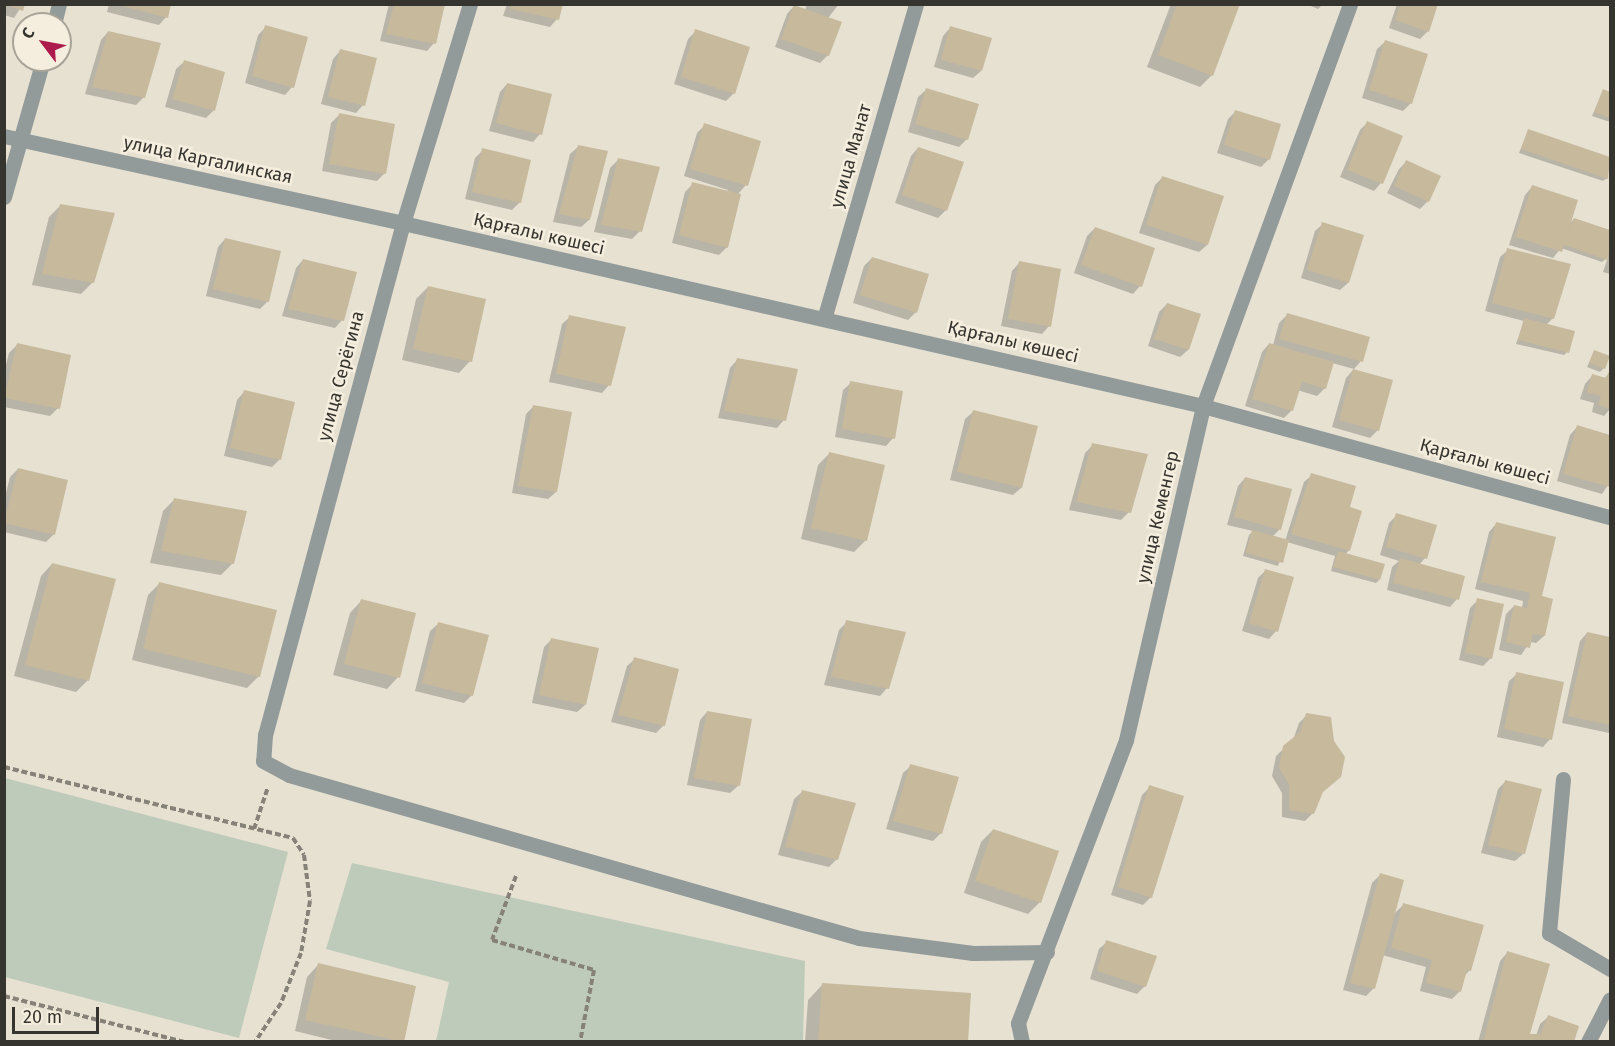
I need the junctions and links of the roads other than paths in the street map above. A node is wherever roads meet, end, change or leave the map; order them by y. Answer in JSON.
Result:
{"nodes":[{"id":1,"x":470,"y":4,"type":"edge"},
{"id":2,"x":916,"y":4,"type":"edge"},
{"id":3,"x":1350,"y":4,"type":"edge"},
{"id":4,"x":40,"y":72,"type":"edge"},
{"id":5,"x":4,"y":136,"type":"edge"},
{"id":6,"x":20,"y":139,"type":"junction"},
{"id":7,"x":4,"y":197,"type":"edge"},
{"id":8,"x":403,"y":223,"type":"junction"},
{"id":9,"x":824,"y":319,"type":"junction"},
{"id":10,"x":1203,"y":406,"type":"junction"},
{"id":11,"x":1611,"y":517,"type":"edge"},
{"id":12,"x":1563,"y":779,"type":"dead end"},
{"id":13,"x":1047,"y":952,"type":"junction"},
{"id":14,"x":1611,"y":969,"type":"edge"},
{"id":15,"x":1611,"y":999,"type":"edge"},
{"id":16,"x":1022,"y":1041,"type":"edge"},
{"id":17,"x":1588,"y":1041,"type":"edge"}],
"edges":[{"from":1,"to":8,"type":"street","name":"улица Серёгина"},
{"from":2,"to":9,"type":"street","name":"улица Манат"},
{"from":3,"to":10,"type":"street","name":"улица Кеменгер"},
{"from":4,"to":6,"type":"street"},
{"from":5,"to":6,"type":"street","name":"улица Каргалинская"},
{"from":6,"to":7,"type":"street"},
{"from":6,"to":8,"type":"street","name":"улица Каргалинская"},
{"from":8,"to":9,"type":"street","name":"Қарғалы көшесі"},
{"from":8,"to":13,"type":"street","name":"улица Серёгина"},
{"from":9,"to":10,"type":"street","name":"Қарғалы көшесі"},
{"from":10,"to":11,"type":"street","name":"Қарғалы көшесі"},
{"from":10,"to":13,"type":"street","name":"улица Кеменгер"},
{"from":12,"to":14,"type":"street"},
{"from":13,"to":16,"type":"street","name":"улица Кеменгер"},
{"from":15,"to":17,"type":"street"}]}
